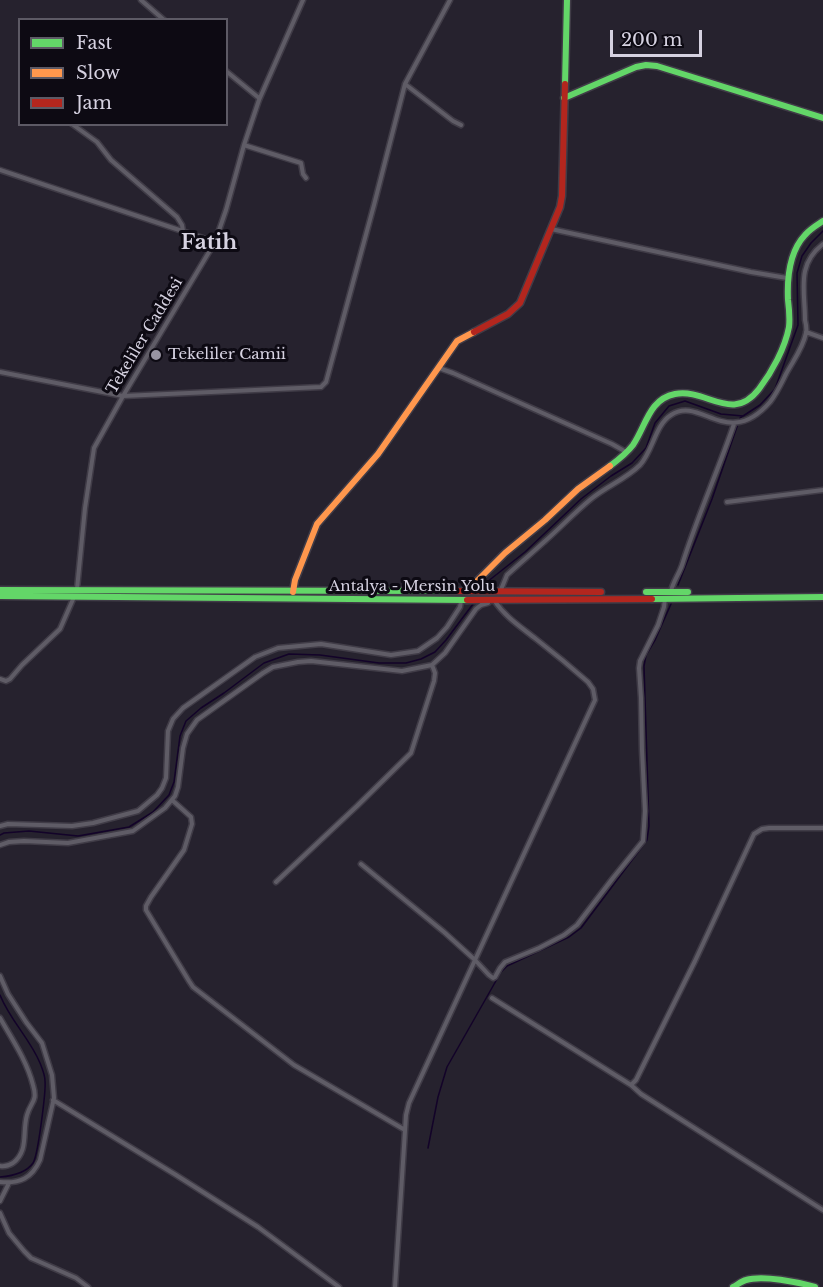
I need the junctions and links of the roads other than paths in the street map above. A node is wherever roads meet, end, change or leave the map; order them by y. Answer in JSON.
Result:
{"nodes":[{"id":1,"x":141,"y":0,"type":"edge"},
{"id":2,"x":303,"y":0,"type":"edge"},
{"id":3,"x":450,"y":0,"type":"edge"},
{"id":4,"x":567,"y":0,"type":"edge"},
{"id":5,"x":162,"y":18,"type":"edge"},
{"id":6,"x":228,"y":73,"type":"edge"},
{"id":7,"x":405,"y":84,"type":"junction"},
{"id":8,"x":260,"y":98,"type":"junction"},
{"id":9,"x":564,"y":98,"type":"junction"},
{"id":10,"x":823,"y":118,"type":"edge"},
{"id":11,"x":461,"y":125,"type":"dead end"},
{"id":12,"x":75,"y":126,"type":"edge"},
{"id":13,"x":244,"y":145,"type":"junction"},
{"id":14,"x":0,"y":170,"type":"edge"},
{"id":15,"x":306,"y":178,"type":"dead end"},
{"id":16,"x":823,"y":221,"type":"edge"},
{"id":17,"x":551,"y":229,"type":"junction"},
{"id":18,"x":183,"y":231,"type":"junction"},
{"id":19,"x":215,"y":242,"type":"junction"},
{"id":20,"x":823,"y":244,"type":"edge"},
{"id":21,"x":787,"y":278,"type":"junction"},
{"id":22,"x":806,"y":332,"type":"junction"},
{"id":23,"x":823,"y":338,"type":"edge"},
{"id":24,"x":438,"y":368,"type":"junction"},
{"id":25,"x":0,"y":372,"type":"edge"},
{"id":26,"x":123,"y":396,"type":"junction"},
{"id":27,"x":734,"y":424,"type":"junction"},
{"id":28,"x":626,"y":452,"type":"junction"},
{"id":29,"x":823,"y":490,"type":"edge"},
{"id":30,"x":728,"y":502,"type":"dead end"},
{"id":31,"x":0,"y":590,"type":"edge"},
{"id":32,"x":823,"y":591,"type":"edge"},
{"id":33,"x":293,"y":592,"type":"junction"},
{"id":34,"x":500,"y":592,"type":"junction"},
{"id":35,"x":671,"y":592,"type":"junction"},
{"id":36,"x":76,"y":593,"type":"junction"},
{"id":37,"x":0,"y":596,"type":"edge"},
{"id":38,"x":467,"y":596,"type":"junction"},
{"id":39,"x":823,"y":597,"type":"edge"},
{"id":40,"x":665,"y":598,"type":"junction"},
{"id":41,"x":491,"y":600,"type":"junction"},
{"id":42,"x":432,"y":665,"type":"junction"},
{"id":43,"x":0,"y":679,"type":"edge"},
{"id":44,"x":172,"y":800,"type":"junction"},
{"id":45,"x":0,"y":826,"type":"edge"},
{"id":46,"x":823,"y":828,"type":"edge"},
{"id":47,"x":0,"y":845,"type":"edge"},
{"id":48,"x":362,"y":864,"type":"dead end"},
{"id":49,"x":276,"y":882,"type":"dead end"},
{"id":50,"x":475,"y":960,"type":"junction"},
{"id":51,"x":0,"y":976,"type":"edge"},
{"id":52,"x":492,"y":998,"type":"dead end"},
{"id":53,"x":0,"y":1018,"type":"edge"},
{"id":54,"x":631,"y":1085,"type":"junction"},
{"id":55,"x":53,"y":1100,"type":"junction"},
{"id":56,"x":405,"y":1130,"type":"junction"},
{"id":57,"x":0,"y":1167,"type":"edge"},
{"id":58,"x":0,"y":1182,"type":"edge"},
{"id":59,"x":9,"y":1183,"type":"junction"},
{"id":60,"x":0,"y":1201,"type":"edge"},
{"id":61,"x":823,"y":1210,"type":"edge"},
{"id":62,"x":0,"y":1214,"type":"edge"},
{"id":63,"x":88,"y":1287,"type":"edge"},
{"id":64,"x":339,"y":1287,"type":"edge"},
{"id":65,"x":395,"y":1287,"type":"edge"},
{"id":66,"x":733,"y":1287,"type":"edge"},
{"id":67,"x":815,"y":1287,"type":"edge"}],
"edges":[{"from":1,"to":5,"type":"street"},
{"from":2,"to":8,"type":"street","name":"Tekeliler Caddesi"},
{"from":3,"to":7,"type":"street"},
{"from":4,"to":9,"type":"main road"},
{"from":6,"to":8,"type":"street"},
{"from":7,"to":11,"type":"street"},
{"from":7,"to":26,"type":"street"},
{"from":8,"to":13,"type":"street","name":"Tekeliler Caddesi"},
{"from":9,"to":10,"type":"main road"},
{"from":9,"to":17,"type":"main road"},
{"from":12,"to":18,"type":"street"},
{"from":13,"to":15,"type":"street"},
{"from":13,"to":19,"type":"street","name":"Tekeliler Caddesi"},
{"from":14,"to":18,"type":"street"},
{"from":16,"to":21,"type":"main road"},
{"from":17,"to":21,"type":"street"},
{"from":17,"to":24,"type":"main road"},
{"from":18,"to":19,"type":"street"},
{"from":19,"to":26,"type":"street","name":"Tekeliler Caddesi"},
{"from":20,"to":22,"type":"street"},
{"from":21,"to":28,"type":"main road"},
{"from":22,"to":23,"type":"street"},
{"from":22,"to":27,"type":"street"},
{"from":24,"to":28,"type":"street"},
{"from":24,"to":33,"type":"main road"},
{"from":25,"to":26,"type":"street"},
{"from":26,"to":36,"type":"street","name":"Tekeliler Caddesi"},
{"from":27,"to":34,"type":"street"},
{"from":27,"to":35,"type":"street"},
{"from":28,"to":38,"type":"main road"},
{"from":29,"to":30,"type":"street"},
{"from":31,"to":36,"type":"main road","name":"Antalya - Mersin Yolu"},
{"from":32,"to":35,"type":"main road","name":"Antalya - Mersin Yolu"},
{"from":33,"to":36,"type":"main road","name":"Antalya - Mersin Yolu"},
{"from":33,"to":38,"type":"main road","name":"Antalya - Mersin Yolu"},
{"from":34,"to":35,"type":"main road","name":"Antalya - Mersin Yolu"},
{"from":34,"to":38,"type":"main road","name":"Antalya - Mersin Yolu"},
{"from":36,"to":37,"type":"main road","name":"Antalya - Mersin Yolu"},
{"from":36,"to":38,"type":"main road","name":"Antalya - Mersin Yolu"},
{"from":36,"to":43,"type":"street","name":"Tekeliler Caddesi"},
{"from":38,"to":41,"type":"main road","name":"Antalya - Mersin Yolu"},
{"from":38,"to":45,"type":"street"},
{"from":39,"to":40,"type":"main road","name":"Antalya - Mersin Yolu"},
{"from":40,"to":41,"type":"main road","name":"Antalya - Mersin Yolu"},
{"from":40,"to":50,"type":"street"},
{"from":41,"to":42,"type":"street"},
{"from":41,"to":50,"type":"street"},
{"from":42,"to":44,"type":"street"},
{"from":42,"to":49,"type":"street"},
{"from":44,"to":47,"type":"street"},
{"from":44,"to":56,"type":"street"},
{"from":46,"to":54,"type":"street"},
{"from":48,"to":50,"type":"street"},
{"from":50,"to":56,"type":"street"},
{"from":51,"to":55,"type":"street"},
{"from":52,"to":54,"type":"street"},
{"from":53,"to":57,"type":"street"},
{"from":54,"to":61,"type":"street"},
{"from":55,"to":59,"type":"street"},
{"from":55,"to":64,"type":"street"},
{"from":56,"to":65,"type":"street"},
{"from":58,"to":59,"type":"street"},
{"from":59,"to":60,"type":"street"},
{"from":62,"to":63,"type":"street"},
{"from":66,"to":67,"type":"main road"}]}
